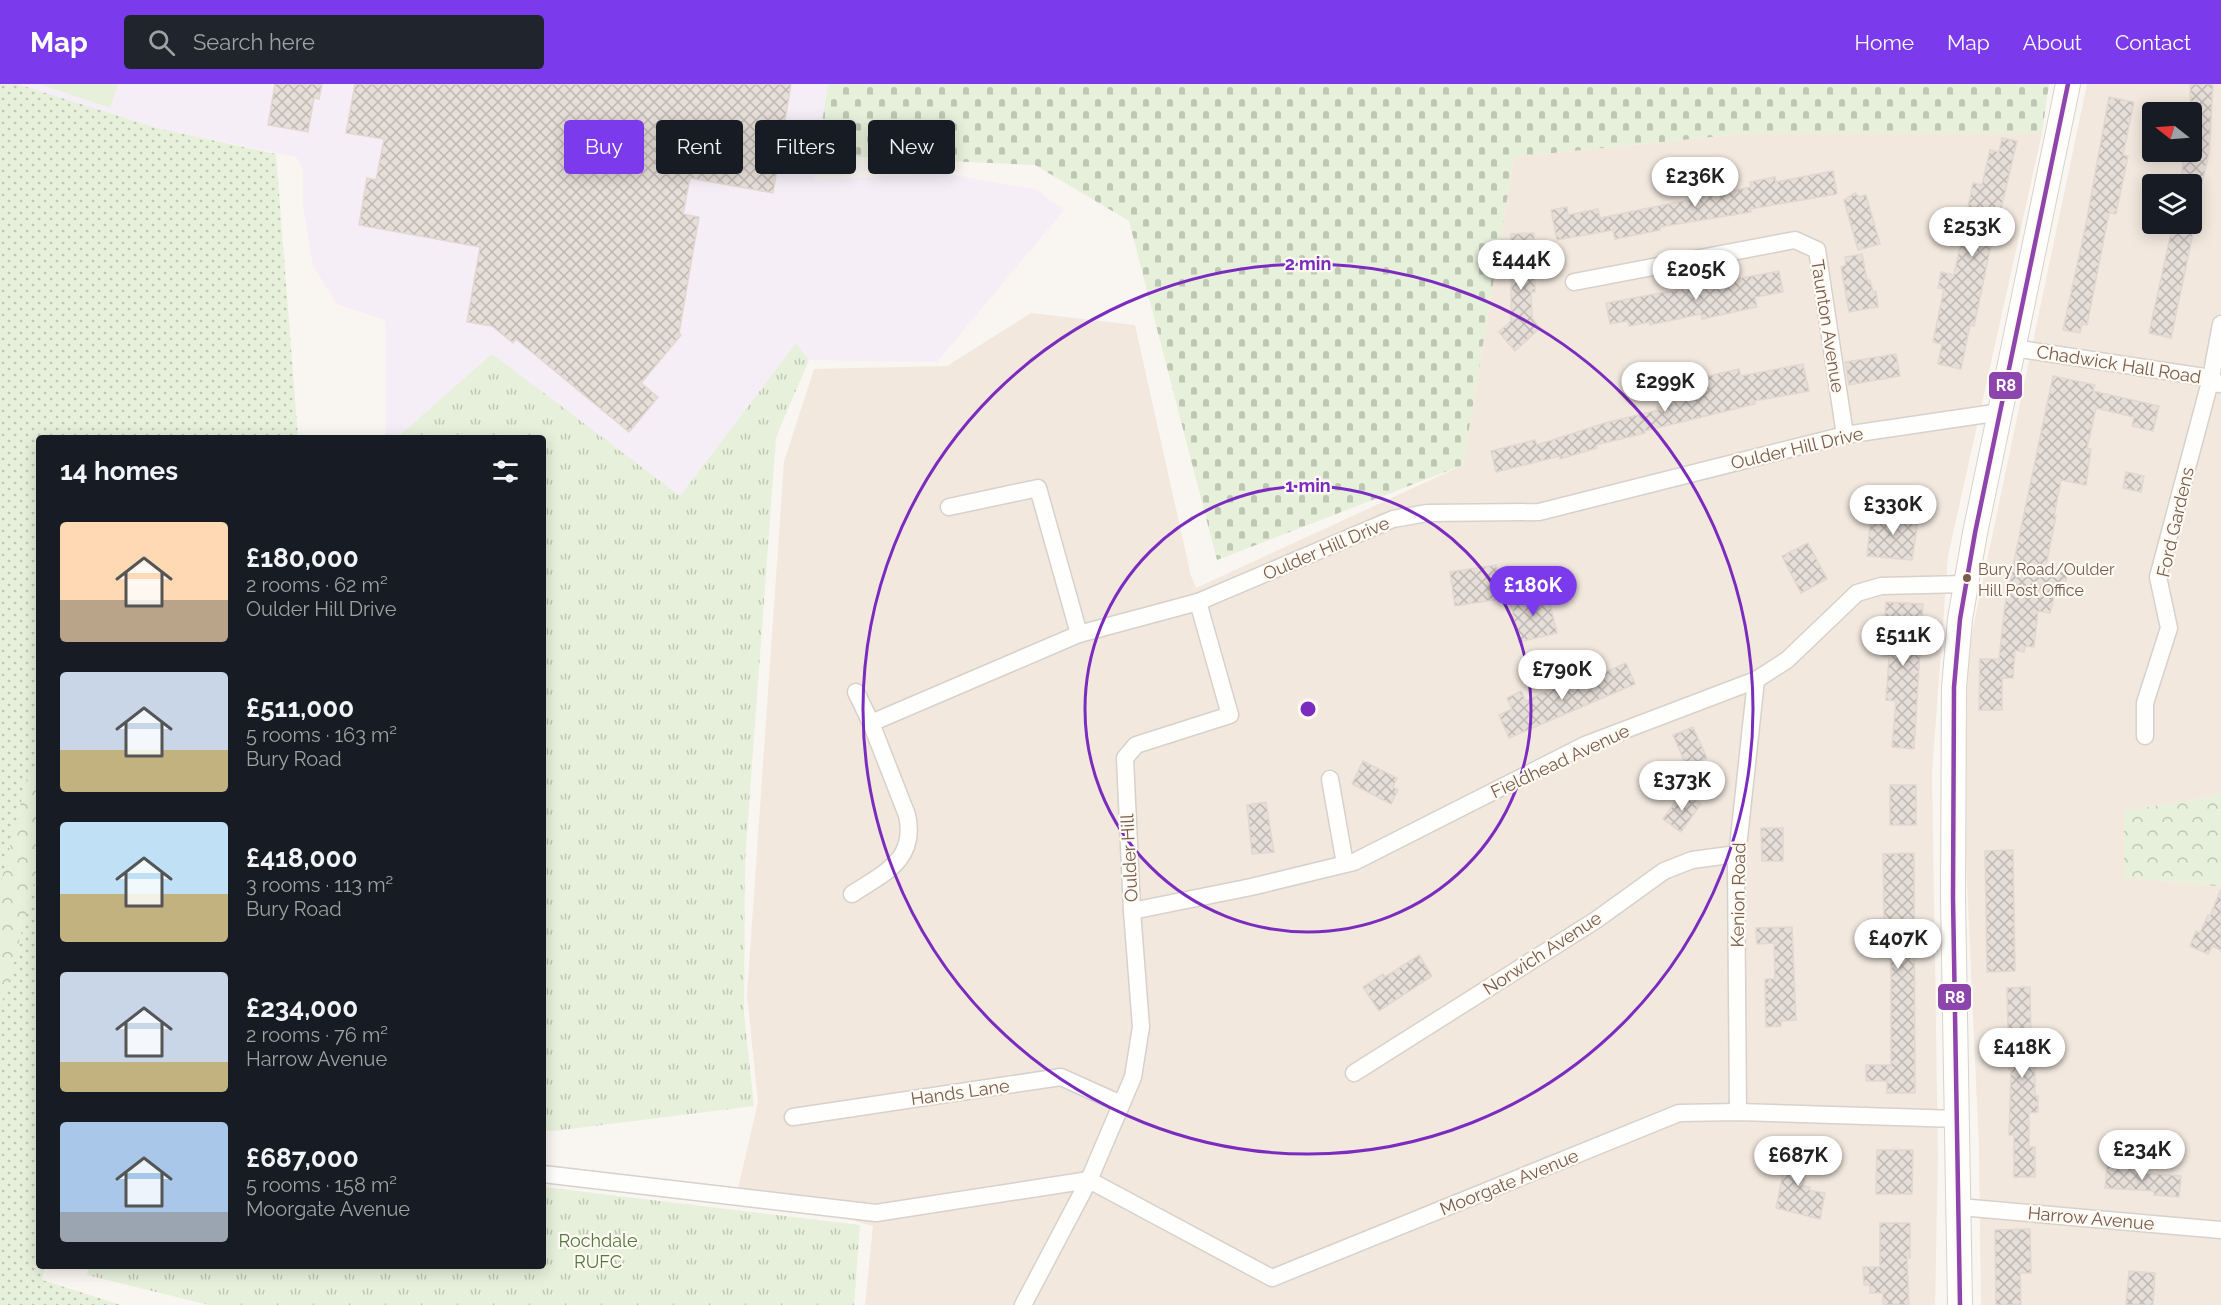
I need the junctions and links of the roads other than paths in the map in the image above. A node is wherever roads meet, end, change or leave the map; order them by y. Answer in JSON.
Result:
{"nodes":[{"id":1,"x":2068,"y":84,"type":"edge"},
{"id":2,"x":1574,"y":282,"type":"dead end"},
{"id":3,"x":2221,"y":324,"type":"edge"},
{"id":4,"x":2014,"y":348,"type":"junction"},
{"id":5,"x":2216,"y":382,"type":"edge"},
{"id":6,"x":2001,"y":412,"type":"junction"},
{"id":7,"x":1845,"y":435,"type":"junction"},
{"id":8,"x":949,"y":507,"type":"dead end"},
{"id":9,"x":1966,"y":584,"type":"junction"},
{"id":10,"x":1198,"y":602,"type":"junction"},
{"id":11,"x":1079,"y":634,"type":"junction"},
{"id":12,"x":1756,"y":680,"type":"junction"},
{"id":13,"x":856,"y":692,"type":"dead end"},
{"id":14,"x":871,"y":723,"type":"junction"},
{"id":15,"x":2145,"y":736,"type":"dead end"},
{"id":16,"x":1330,"y":779,"type":"dead end"},
{"id":17,"x":1737,"y":854,"type":"junction"},
{"id":18,"x":1345,"y":864,"type":"junction"},
{"id":19,"x":852,"y":894,"type":"dead end"},
{"id":20,"x":1132,"y":911,"type":"junction"},
{"id":21,"x":1354,"y":1073,"type":"dead end"},
{"id":22,"x":1121,"y":1104,"type":"junction"},
{"id":23,"x":1738,"y":1112,"type":"junction"},
{"id":24,"x":793,"y":1117,"type":"dead end"},
{"id":25,"x":1958,"y":1119,"type":"junction"},
{"id":26,"x":546,"y":1174,"type":"edge"},
{"id":27,"x":1089,"y":1180,"type":"junction"},
{"id":28,"x":1960,"y":1207,"type":"junction"},
{"id":29,"x":2221,"y":1230,"type":"edge"},
{"id":30,"x":1023,"y":1305,"type":"edge"},
{"id":31,"x":1960,"y":1305,"type":"edge"}],
"edges":[{"from":1,"to":4,"type":"main road"},
{"from":2,"to":7,"type":"street","name":"Taunton Avenue"},
{"from":3,"to":5,"type":"street","name":"Ford Gardens"},
{"from":4,"to":5,"type":"street","name":"Chadwick Hall Road"},
{"from":4,"to":6,"type":"main road"},
{"from":5,"to":15,"type":"street","name":"Ford Gardens"},
{"from":6,"to":7,"type":"street","name":"Oulder Hill Drive"},
{"from":6,"to":9,"type":"main road"},
{"from":7,"to":10,"type":"street","name":"Oulder Hill Drive"},
{"from":8,"to":11,"type":"street"},
{"from":9,"to":12,"type":"street","name":"Fieldhead Avenue"},
{"from":9,"to":25,"type":"main road"},
{"from":10,"to":11,"type":"street","name":"Oulder Hill Drive"},
{"from":10,"to":20,"type":"street","name":"Oulder Hill"},
{"from":11,"to":14,"type":"street","name":"Oulder Hill Drive"},
{"from":12,"to":17,"type":"street","name":"Kenion Road"},
{"from":12,"to":18,"type":"street","name":"Fieldhead Avenue"},
{"from":13,"to":14,"type":"street"},
{"from":14,"to":19,"type":"street"},
{"from":16,"to":18,"type":"street"},
{"from":17,"to":21,"type":"street","name":"Norwich Avenue"},
{"from":17,"to":23,"type":"street","name":"Kenion Road"},
{"from":18,"to":20,"type":"street","name":"Fieldhead Avenue"},
{"from":20,"to":22,"type":"street","name":"Oulder Hill"},
{"from":22,"to":24,"type":"street","name":"Hands Lane"},
{"from":22,"to":27,"type":"street","name":"Oulder Hill"},
{"from":23,"to":25,"type":"street","name":"Moorgate Avenue"},
{"from":23,"to":27,"type":"street","name":"Moorgate Avenue"},
{"from":25,"to":28,"type":"main road"},
{"from":26,"to":27,"type":"street"},
{"from":27,"to":30,"type":"street","name":"Oulder Hill"},
{"from":28,"to":29,"type":"street","name":"Harrow Avenue"},
{"from":28,"to":31,"type":"main road"}]}
